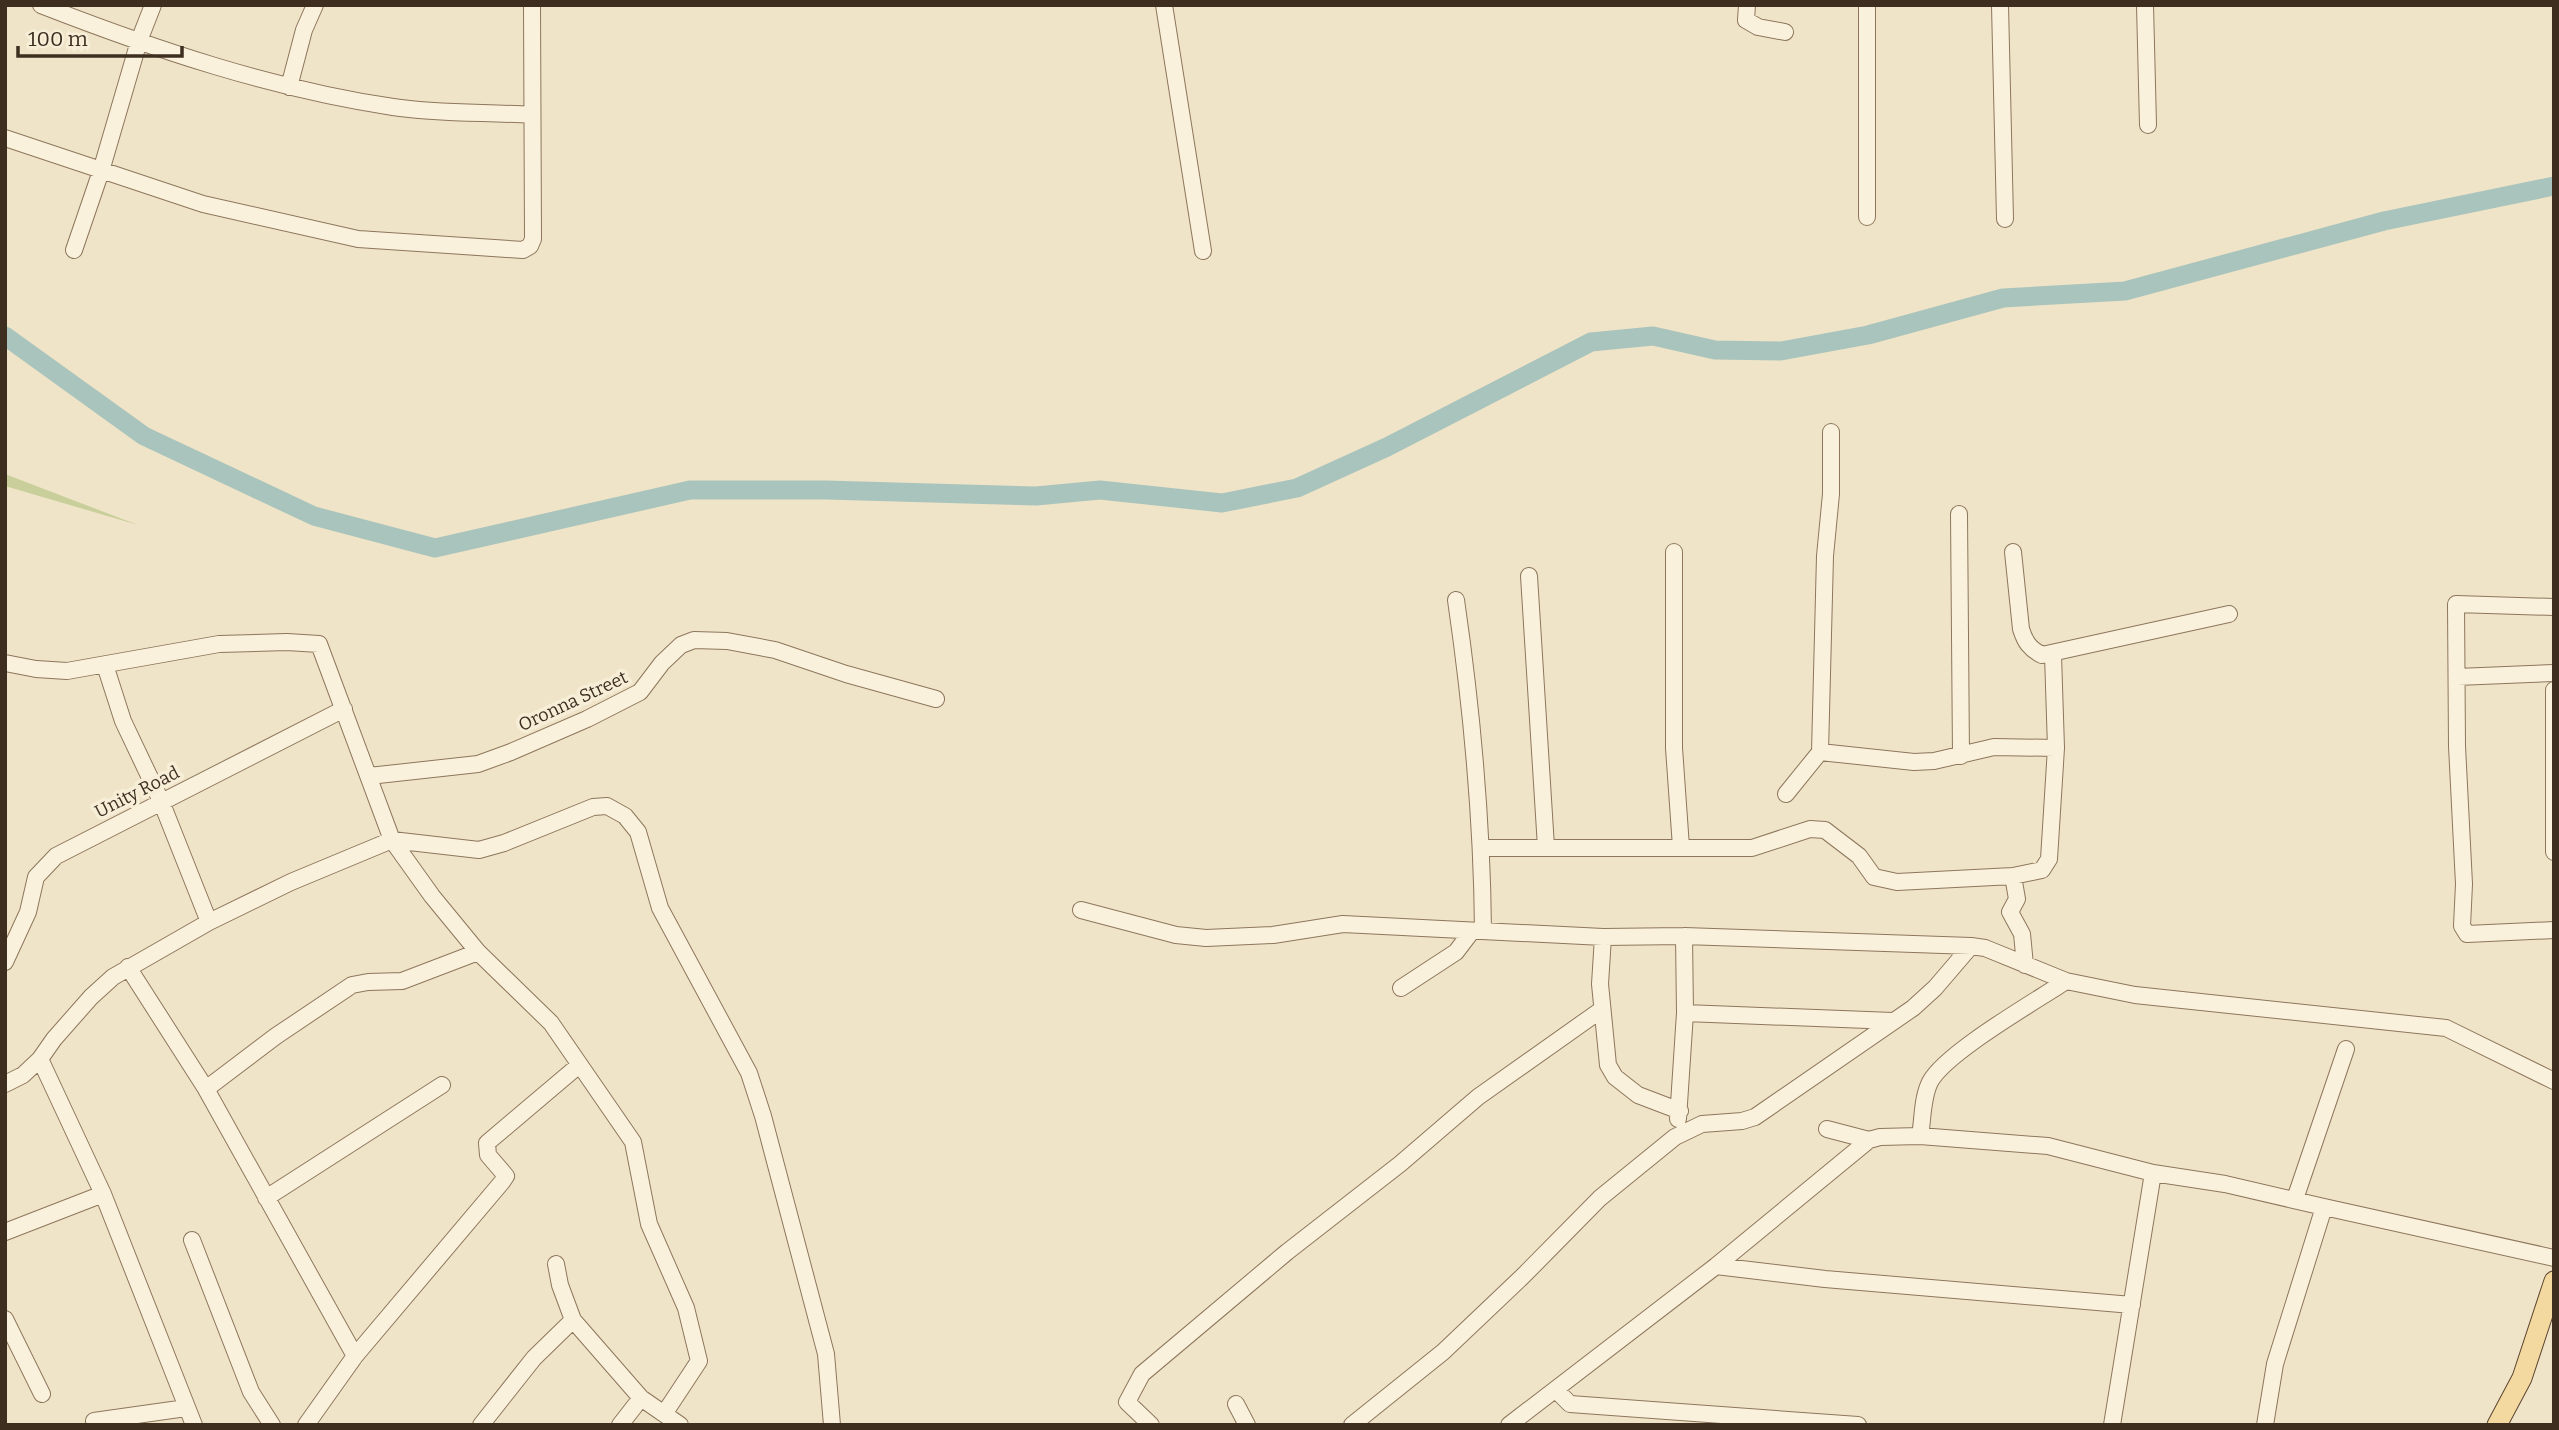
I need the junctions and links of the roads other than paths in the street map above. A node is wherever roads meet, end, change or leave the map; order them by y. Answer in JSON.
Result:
{"nodes":[{"id":1,"x":41,"y":5,"type":"edge"},
{"id":2,"x":153,"y":5,"type":"edge"},
{"id":3,"x":315,"y":5,"type":"edge"},
{"id":4,"x":532,"y":5,"type":"edge"},
{"id":5,"x":1164,"y":5,"type":"edge"},
{"id":6,"x":1746,"y":5,"type":"edge"},
{"id":7,"x":1867,"y":5,"type":"edge"},
{"id":8,"x":2000,"y":5,"type":"edge"},
{"id":9,"x":2146,"y":5,"type":"edge"},
{"id":10,"x":1785,"y":32,"type":"dead end"},
{"id":11,"x":139,"y":41,"type":"junction"},
{"id":12,"x":289,"y":87,"type":"junction"},
{"id":13,"x":532,"y":115,"type":"junction"},
{"id":14,"x":2148,"y":125,"type":"dead end"},
{"id":15,"x":5,"y":138,"type":"edge"},
{"id":16,"x":101,"y":171,"type":"junction"},
{"id":17,"x":1867,"y":217,"type":"dead end"},
{"id":18,"x":2005,"y":219,"type":"dead end"},
{"id":19,"x":74,"y":250,"type":"dead end"},
{"id":20,"x":1203,"y":251,"type":"dead end"},
{"id":21,"x":1831,"y":432,"type":"dead end"},
{"id":22,"x":1959,"y":514,"type":"dead end"},
{"id":23,"x":1674,"y":552,"type":"dead end"},
{"id":24,"x":2013,"y":552,"type":"dead end"},
{"id":25,"x":1530,"y":576,"type":"dead end"},
{"id":26,"x":1456,"y":600,"type":"dead end"},
{"id":27,"x":2554,"y":607,"type":"edge"},
{"id":28,"x":2229,"y":614,"type":"dead end"},
{"id":29,"x":2053,"y":654,"type":"junction"},
{"id":30,"x":5,"y":663,"type":"edge"},
{"id":31,"x":106,"y":665,"type":"junction"},
{"id":32,"x":2554,"y":673,"type":"edge"},
{"id":33,"x":2457,"y":677,"type":"junction"},
{"id":34,"x":2554,"y":690,"type":"edge"},
{"id":35,"x":936,"y":699,"type":"dead end"},
{"id":36,"x":344,"y":709,"type":"junction"},
{"id":37,"x":2056,"y":748,"type":"junction"},
{"id":38,"x":1820,"y":752,"type":"junction"},
{"id":39,"x":1961,"y":756,"type":"junction"},
{"id":40,"x":369,"y":776,"type":"junction"},
{"id":41,"x":1786,"y":794,"type":"dead end"},
{"id":42,"x":161,"y":801,"type":"junction"},
{"id":43,"x":392,"y":840,"type":"junction"},
{"id":44,"x":1681,"y":846,"type":"junction"},
{"id":45,"x":1546,"y":847,"type":"junction"},
{"id":46,"x":1483,"y":848,"type":"junction"},
{"id":47,"x":2554,"y":852,"type":"edge"},
{"id":48,"x":2013,"y":876,"type":"junction"},
{"id":49,"x":1081,"y":910,"type":"dead end"},
{"id":50,"x":209,"y":922,"type":"junction"},
{"id":51,"x":2554,"y":930,"type":"edge"},
{"id":52,"x":1478,"y":931,"type":"junction"},
{"id":53,"x":1684,"y":936,"type":"junction"},
{"id":54,"x":1603,"y":937,"type":"junction"},
{"id":55,"x":1971,"y":946,"type":"junction"},
{"id":56,"x":478,"y":952,"type":"junction"},
{"id":57,"x":5,"y":962,"type":"edge"},
{"id":58,"x":2025,"y":965,"type":"junction"},
{"id":59,"x":128,"y":967,"type":"junction"},
{"id":60,"x":2066,"y":981,"type":"junction"},
{"id":61,"x":1402,"y":988,"type":"dead end"},
{"id":62,"x":1601,"y":1010,"type":"junction"},
{"id":63,"x":1685,"y":1013,"type":"junction"},
{"id":64,"x":1893,"y":1021,"type":"junction"},
{"id":65,"x":2346,"y":1049,"type":"dead end"},
{"id":66,"x":40,"y":1059,"type":"junction"},
{"id":67,"x":578,"y":1066,"type":"junction"},
{"id":68,"x":2554,"y":1081,"type":"edge"},
{"id":69,"x":5,"y":1084,"type":"edge"},
{"id":70,"x":442,"y":1085,"type":"dead end"},
{"id":71,"x":206,"y":1089,"type":"junction"},
{"id":72,"x":1680,"y":1111,"type":"junction"},
{"id":73,"x":1827,"y":1129,"type":"dead end"},
{"id":74,"x":1920,"y":1136,"type":"junction"},
{"id":75,"x":1675,"y":1137,"type":"junction"},
{"id":76,"x":1870,"y":1140,"type":"junction"},
{"id":77,"x":2153,"y":1173,"type":"junction"},
{"id":78,"x":103,"y":1194,"type":"junction"},
{"id":79,"x":266,"y":1198,"type":"junction"},
{"id":80,"x":2295,"y":1199,"type":"junction"},
{"id":81,"x":2324,"y":1207,"type":"junction"},
{"id":82,"x":5,"y":1232,"type":"edge"},
{"id":83,"x":192,"y":1240,"type":"dead end"},
{"id":84,"x":2554,"y":1258,"type":"edge"},
{"id":85,"x":556,"y":1264,"type":"dead end"},
{"id":86,"x":1716,"y":1266,"type":"junction"},
{"id":87,"x":2554,"y":1281,"type":"edge"},
{"id":88,"x":2132,"y":1305,"type":"junction"},
{"id":89,"x":2550,"y":1306,"type":"edge"},
{"id":90,"x":5,"y":1320,"type":"edge"},
{"id":91,"x":573,"y":1320,"type":"junction"},
{"id":92,"x":355,"y":1356,"type":"junction"},
{"id":93,"x":1556,"y":1390,"type":"junction"},
{"id":94,"x":43,"y":1394,"type":"dead end"},
{"id":95,"x":641,"y":1398,"type":"junction"},
{"id":96,"x":1236,"y":1404,"type":"dead end"},
{"id":97,"x":186,"y":1408,"type":"junction"},
{"id":98,"x":664,"y":1414,"type":"junction"},
{"id":99,"x":94,"y":1420,"type":"dead end"},
{"id":100,"x":194,"y":1425,"type":"edge"},
{"id":101,"x":272,"y":1425,"type":"edge"},
{"id":102,"x":306,"y":1425,"type":"edge"},
{"id":103,"x":481,"y":1425,"type":"edge"},
{"id":104,"x":621,"y":1425,"type":"edge"},
{"id":105,"x":680,"y":1425,"type":"edge"},
{"id":106,"x":832,"y":1425,"type":"edge"},
{"id":107,"x":1151,"y":1425,"type":"edge"},
{"id":108,"x":1247,"y":1425,"type":"edge"},
{"id":109,"x":1352,"y":1425,"type":"edge"},
{"id":110,"x":1509,"y":1425,"type":"edge"},
{"id":111,"x":1858,"y":1425,"type":"edge"},
{"id":112,"x":2112,"y":1425,"type":"edge"},
{"id":113,"x":2265,"y":1425,"type":"edge"},
{"id":114,"x":2497,"y":1425,"type":"edge"}],
"edges":[{"from":1,"to":11,"type":"street"},
{"from":2,"to":11,"type":"street"},
{"from":3,"to":12,"type":"street"},
{"from":4,"to":13,"type":"street"},
{"from":5,"to":20,"type":"street"},
{"from":6,"to":10,"type":"street"},
{"from":7,"to":17,"type":"street"},
{"from":8,"to":18,"type":"street"},
{"from":9,"to":14,"type":"street"},
{"from":11,"to":12,"type":"street"},
{"from":11,"to":16,"type":"street"},
{"from":12,"to":13,"type":"street"},
{"from":13,"to":16,"type":"street"},
{"from":15,"to":16,"type":"street"},
{"from":16,"to":19,"type":"street"},
{"from":21,"to":38,"type":"street"},
{"from":22,"to":39,"type":"street"},
{"from":23,"to":44,"type":"street"},
{"from":24,"to":29,"type":"street"},
{"from":25,"to":45,"type":"street"},
{"from":26,"to":46,"type":"street"},
{"from":27,"to":33,"type":"street"},
{"from":28,"to":29,"type":"street"},
{"from":29,"to":37,"type":"street"},
{"from":30,"to":31,"type":"street"},
{"from":31,"to":36,"type":"street"},
{"from":31,"to":42,"type":"street"},
{"from":32,"to":33,"type":"street"},
{"from":33,"to":51,"type":"street"},
{"from":34,"to":47,"type":"street"},
{"from":35,"to":40,"type":"street","name":"Oronna Street"},
{"from":36,"to":40,"type":"street"},
{"from":36,"to":42,"type":"street","name":"Unity Road"},
{"from":37,"to":39,"type":"street"},
{"from":37,"to":48,"type":"street"},
{"from":38,"to":39,"type":"street"},
{"from":38,"to":41,"type":"street"},
{"from":40,"to":43,"type":"street"},
{"from":42,"to":50,"type":"street"},
{"from":42,"to":57,"type":"street","name":"Unity Road"},
{"from":43,"to":50,"type":"street"},
{"from":43,"to":56,"type":"street"},
{"from":43,"to":106,"type":"street"},
{"from":44,"to":45,"type":"street"},
{"from":44,"to":48,"type":"street"},
{"from":45,"to":46,"type":"street"},
{"from":46,"to":52,"type":"street"},
{"from":48,"to":58,"type":"street"},
{"from":49,"to":52,"type":"street"},
{"from":50,"to":59,"type":"street"},
{"from":52,"to":54,"type":"street"},
{"from":52,"to":61,"type":"street"},
{"from":53,"to":54,"type":"street"},
{"from":53,"to":55,"type":"street"},
{"from":53,"to":63,"type":"street"},
{"from":54,"to":62,"type":"street"},
{"from":55,"to":58,"type":"street"},
{"from":55,"to":64,"type":"street"},
{"from":56,"to":67,"type":"street"},
{"from":56,"to":71,"type":"street"},
{"from":58,"to":60,"type":"street"},
{"from":59,"to":66,"type":"street"},
{"from":59,"to":71,"type":"street"},
{"from":60,"to":68,"type":"street"},
{"from":60,"to":74,"type":"street"},
{"from":62,"to":72,"type":"street"},
{"from":62,"to":107,"type":"street"},
{"from":63,"to":64,"type":"street"},
{"from":63,"to":72,"type":"street"},
{"from":64,"to":75,"type":"street"},
{"from":65,"to":80,"type":"street"},
{"from":66,"to":69,"type":"street"},
{"from":66,"to":78,"type":"street"},
{"from":67,"to":92,"type":"street"},
{"from":67,"to":98,"type":"street"},
{"from":70,"to":79,"type":"street"},
{"from":71,"to":79,"type":"street"},
{"from":72,"to":75,"type":"street"},
{"from":73,"to":76,"type":"street"},
{"from":74,"to":76,"type":"street"},
{"from":74,"to":77,"type":"street"},
{"from":75,"to":109,"type":"street"},
{"from":76,"to":86,"type":"street"},
{"from":77,"to":80,"type":"street"},
{"from":77,"to":88,"type":"street"},
{"from":78,"to":82,"type":"street"},
{"from":78,"to":97,"type":"street"},
{"from":79,"to":92,"type":"street"},
{"from":80,"to":81,"type":"street"},
{"from":81,"to":84,"type":"street"},
{"from":81,"to":113,"type":"street"},
{"from":83,"to":101,"type":"street"},
{"from":85,"to":91,"type":"street"},
{"from":86,"to":88,"type":"street"},
{"from":86,"to":93,"type":"street"},
{"from":87,"to":89,"type":"main road"},
{"from":88,"to":112,"type":"street"},
{"from":89,"to":114,"type":"main road"},
{"from":90,"to":94,"type":"street"},
{"from":91,"to":95,"type":"street"},
{"from":91,"to":103,"type":"street"},
{"from":92,"to":102,"type":"street"},
{"from":93,"to":110,"type":"street"},
{"from":93,"to":111,"type":"street"},
{"from":95,"to":98,"type":"street"},
{"from":95,"to":104,"type":"street"},
{"from":96,"to":108,"type":"street"},
{"from":97,"to":99,"type":"street"},
{"from":97,"to":100,"type":"street"},
{"from":98,"to":105,"type":"street"}]}
